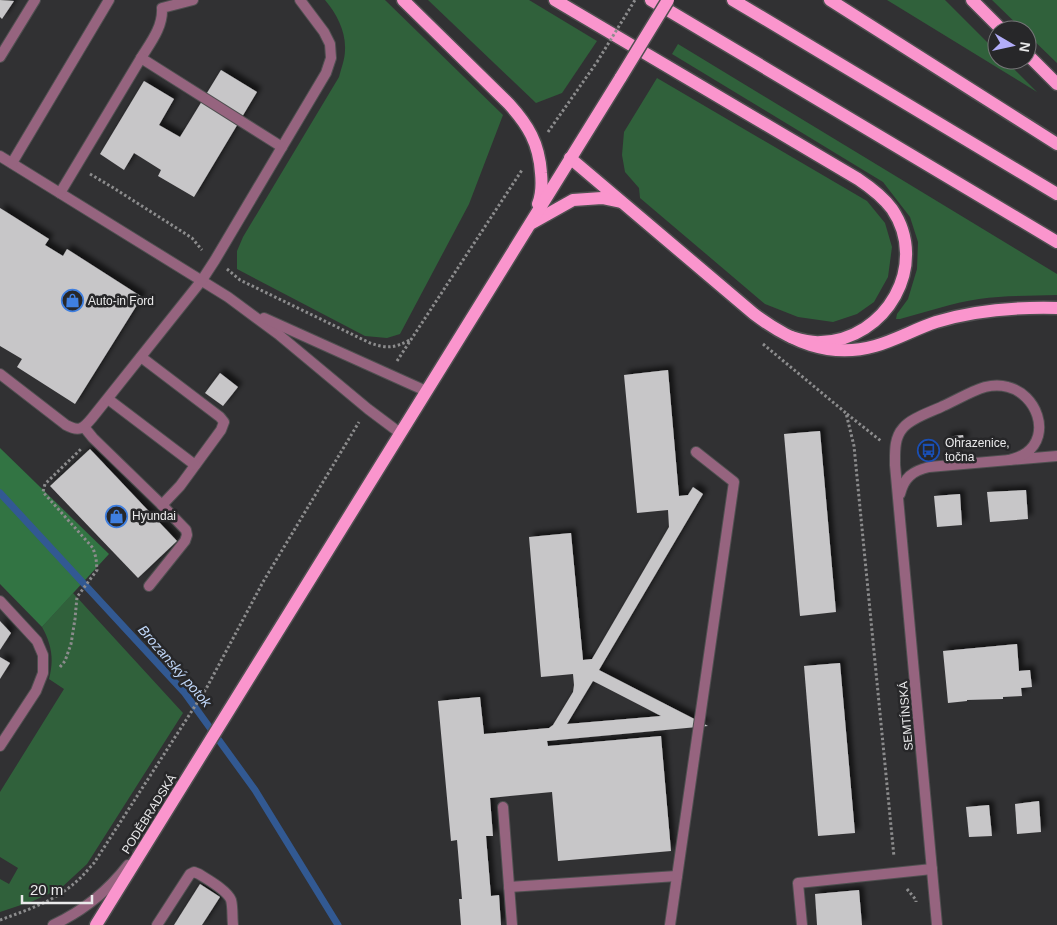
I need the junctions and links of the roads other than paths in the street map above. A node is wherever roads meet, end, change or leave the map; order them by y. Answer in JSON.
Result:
{"nodes":[{"id":1,"x":35,"y":0,"type":"edge"},
{"id":2,"x":109,"y":0,"type":"edge"},
{"id":3,"x":193,"y":0,"type":"edge"},
{"id":4,"x":300,"y":0,"type":"edge"},
{"id":5,"x":403,"y":0,"type":"edge"},
{"id":6,"x":555,"y":0,"type":"edge"},
{"id":7,"x":651,"y":0,"type":"edge"},
{"id":8,"x":668,"y":0,"type":"edge"},
{"id":9,"x":733,"y":0,"type":"edge"},
{"id":10,"x":830,"y":0,"type":"edge"},
{"id":11,"x":972,"y":0,"type":"edge"},
{"id":12,"x":159,"y":4,"type":"edge"},
{"id":13,"x":992,"y":20,"type":"edge"},
{"id":14,"x":0,"y":57,"type":"edge"},
{"id":15,"x":141,"y":58,"type":"junction"},
{"id":16,"x":1037,"y":64,"type":"edge"},
{"id":17,"x":1057,"y":84,"type":"edge"},
{"id":18,"x":1057,"y":144,"type":"edge"},
{"id":19,"x":282,"y":147,"type":"junction"},
{"id":20,"x":0,"y":156,"type":"edge"},
{"id":21,"x":570,"y":158,"type":"junction"},
{"id":22,"x":12,"y":163,"type":"junction"},
{"id":23,"x":60,"y":192,"type":"junction"},
{"id":24,"x":1057,"y":194,"type":"edge"},
{"id":25,"x":622,"y":203,"type":"junction"},
{"id":26,"x":530,"y":224,"type":"junction"},
{"id":27,"x":1057,"y":242,"type":"edge"},
{"id":28,"x":202,"y":280,"type":"junction"},
{"id":29,"x":228,"y":297,"type":"junction"},
{"id":30,"x":1057,"y":308,"type":"edge"},
{"id":31,"x":791,"y":337,"type":"junction"},
{"id":32,"x":141,"y":357,"type":"junction"},
{"id":33,"x":0,"y":374,"type":"edge"},
{"id":34,"x":426,"y":391,"type":"junction"},
{"id":35,"x":108,"y":399,"type":"junction"},
{"id":36,"x":84,"y":427,"type":"junction"},
{"id":37,"x":400,"y":433,"type":"junction"},
{"id":38,"x":696,"y":452,"type":"dead end"},
{"id":39,"x":1057,"y":456,"type":"edge"},
{"id":40,"x":1009,"y":460,"type":"junction"},
{"id":41,"x":195,"y":465,"type":"junction"},
{"id":42,"x":162,"y":505,"type":"junction"},
{"id":43,"x":899,"y":505,"type":"junction"},
{"id":44,"x":149,"y":586,"type":"dead end"},
{"id":45,"x":0,"y":601,"type":"edge"},
{"id":46,"x":0,"y":746,"type":"edge"},
{"id":47,"x":503,"y":807,"type":"dead end"},
{"id":48,"x":156,"y":828,"type":"junction"},
{"id":49,"x":932,"y":869,"type":"junction"},
{"id":50,"x":677,"y":876,"type":"junction"},
{"id":51,"x":509,"y":887,"type":"junction"},
{"id":52,"x":54,"y":925,"type":"edge"},
{"id":53,"x":95,"y":925,"type":"edge"},
{"id":54,"x":157,"y":925,"type":"edge"},
{"id":55,"x":225,"y":925,"type":"edge"},
{"id":56,"x":233,"y":925,"type":"edge"},
{"id":57,"x":512,"y":925,"type":"edge"},
{"id":58,"x":670,"y":925,"type":"edge"},
{"id":59,"x":802,"y":925,"type":"edge"},
{"id":60,"x":937,"y":925,"type":"edge"}],
"edges":[{"from":1,"to":14,"type":"street"},
{"from":2,"to":22,"type":"street"},
{"from":3,"to":12,"type":"street"},
{"from":4,"to":19,"type":"street"},
{"from":5,"to":26,"type":"main road"},
{"from":6,"to":31,"type":"main road"},
{"from":7,"to":27,"type":"main road"},
{"from":8,"to":21,"type":"main road","bridge":true},
{"from":9,"to":24,"type":"main road"},
{"from":10,"to":18,"type":"main road"},
{"from":11,"to":13,"type":"main road"},
{"from":12,"to":15,"type":"street"},
{"from":15,"to":19,"type":"street"},
{"from":15,"to":23,"type":"street"},
{"from":16,"to":17,"type":"main road"},
{"from":19,"to":28,"type":"street"},
{"from":20,"to":22,"type":"street"},
{"from":21,"to":25,"type":"main road"},
{"from":21,"to":26,"type":"main road"},
{"from":22,"to":23,"type":"street"},
{"from":23,"to":28,"type":"street"},
{"from":25,"to":26,"type":"main road"},
{"from":25,"to":31,"type":"main road"},
{"from":26,"to":34,"type":"main road","name":"PODĚBRADSKÁ"},
{"from":28,"to":29,"type":"street"},
{"from":28,"to":32,"type":"street"},
{"from":29,"to":34,"type":"street"},
{"from":29,"to":37,"type":"street"},
{"from":30,"to":31,"type":"main road"},
{"from":32,"to":35,"type":"street"},
{"from":32,"to":41,"type":"street"},
{"from":33,"to":36,"type":"street"},
{"from":34,"to":37,"type":"main road","name":"PODĚBRADSKÁ"},
{"from":35,"to":36,"type":"street"},
{"from":35,"to":41,"type":"street"},
{"from":36,"to":42,"type":"street"},
{"from":37,"to":48,"type":"main road","name":"PODĚBRADSKÁ"},
{"from":38,"to":50,"type":"street"},
{"from":39,"to":40,"type":"street"},
{"from":40,"to":43,"type":"street"},
{"from":40,"to":43,"type":"street","name":"SEMTÍNSKÁ"},
{"from":41,"to":42,"type":"street"},
{"from":42,"to":44,"type":"street"},
{"from":43,"to":49,"type":"street","name":"SEMTÍNSKÁ"},
{"from":45,"to":46,"type":"street"},
{"from":47,"to":51,"type":"street"},
{"from":48,"to":52,"type":"street"},
{"from":48,"to":53,"type":"main road","name":"PODĚBRADSKÁ"},
{"from":49,"to":59,"type":"street"},
{"from":49,"to":60,"type":"street","name":"SEMTÍNSKÁ"},
{"from":50,"to":51,"type":"street"},
{"from":50,"to":58,"type":"street"},
{"from":51,"to":57,"type":"street"},
{"from":54,"to":56,"type":"street"},
{"from":55,"to":56,"type":"street"}]}
